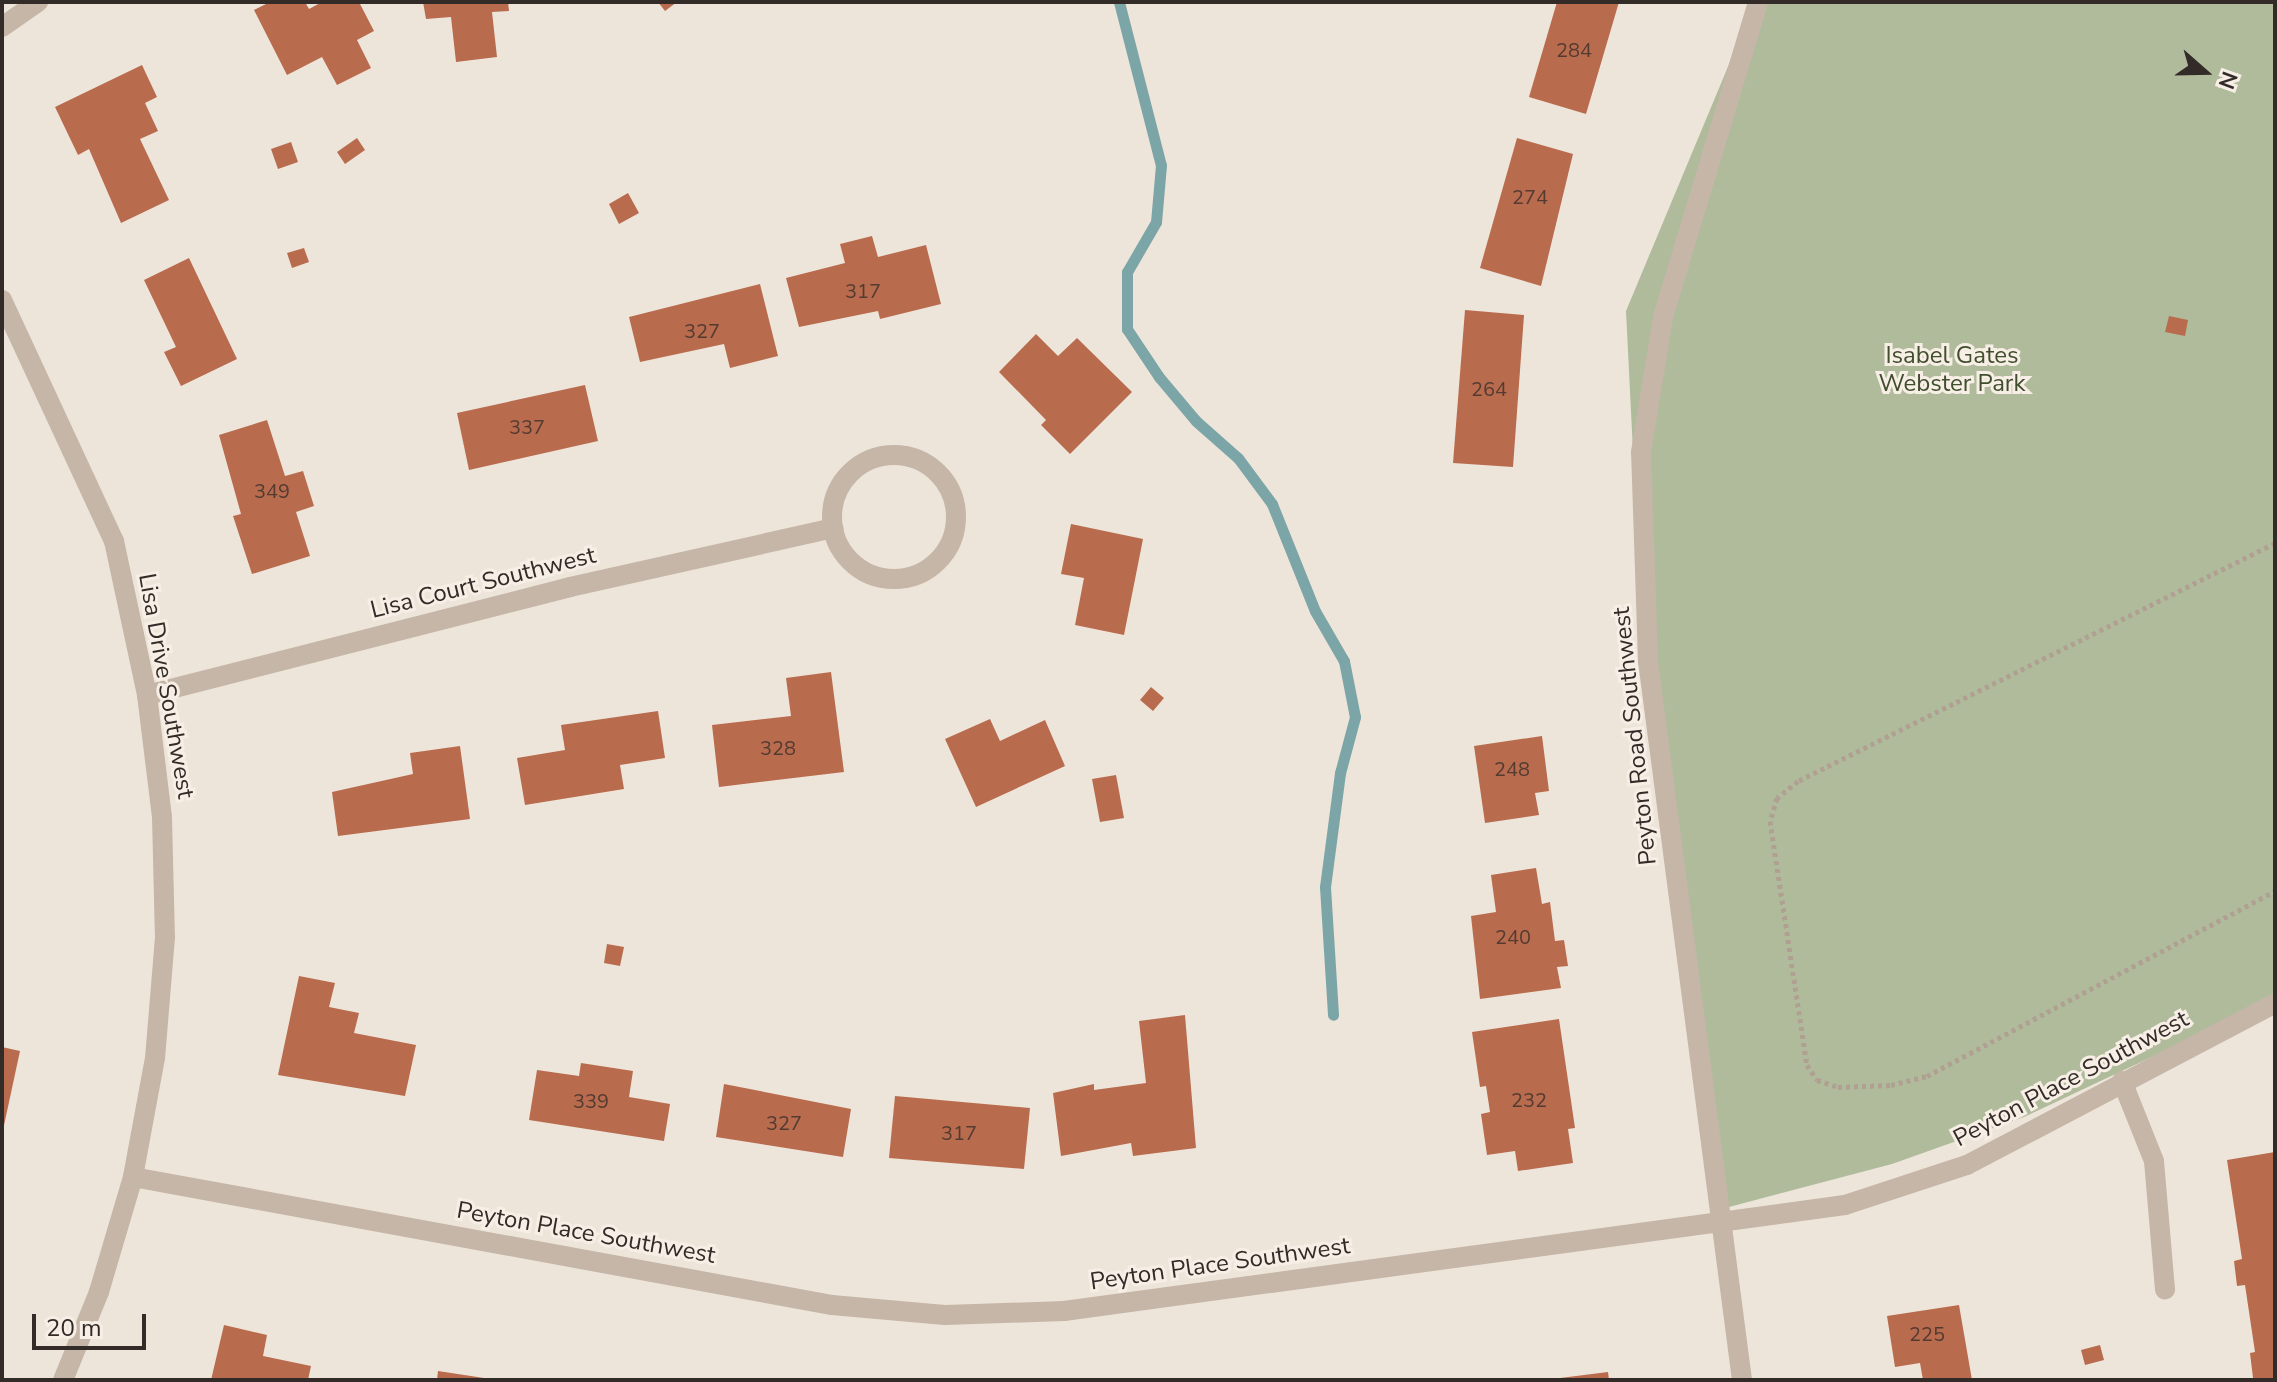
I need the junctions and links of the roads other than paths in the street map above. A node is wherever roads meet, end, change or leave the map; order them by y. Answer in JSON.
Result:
{"nodes":[{"id":1,"x":38,"y":2,"type":"edge"},
{"id":2,"x":1758,"y":2,"type":"edge"},
{"id":3,"x":2,"y":27,"type":"edge"},
{"id":4,"x":2,"y":300,"type":"edge"},
{"id":5,"x":833,"y":528,"type":"junction"},
{"id":6,"x":147,"y":695,"type":"junction"},
{"id":7,"x":2275,"y":1003,"type":"edge"},
{"id":8,"x":2122,"y":1081,"type":"junction"},
{"id":9,"x":133,"y":1177,"type":"junction"},
{"id":10,"x":1722,"y":1224,"type":"junction"},
{"id":11,"x":2165,"y":1290,"type":"dead end"},
{"id":12,"x":63,"y":1380,"type":"edge"},
{"id":13,"x":1742,"y":1380,"type":"edge"}],
"edges":[{"from":1,"to":3,"type":"street"},
{"from":2,"to":10,"type":"street","name":"Peyton Road Southwest"},
{"from":4,"to":6,"type":"street","name":"Lisa Drive Southwest"},
{"from":5,"to":5,"type":"street"},
{"from":5,"to":6,"type":"street","name":"Lisa Court Southwest"},
{"from":6,"to":9,"type":"street","name":"Lisa Drive Southwest"},
{"from":7,"to":8,"type":"street","name":"Peyton Place Southwest"},
{"from":8,"to":10,"type":"street","name":"Peyton Place Southwest"},
{"from":8,"to":11,"type":"street"},
{"from":9,"to":10,"type":"street","name":"Peyton Place Southwest"},
{"from":9,"to":12,"type":"street","name":"Lisa Drive Southwest"},
{"from":10,"to":13,"type":"street","name":"Peyton Road Southwest"}]}
